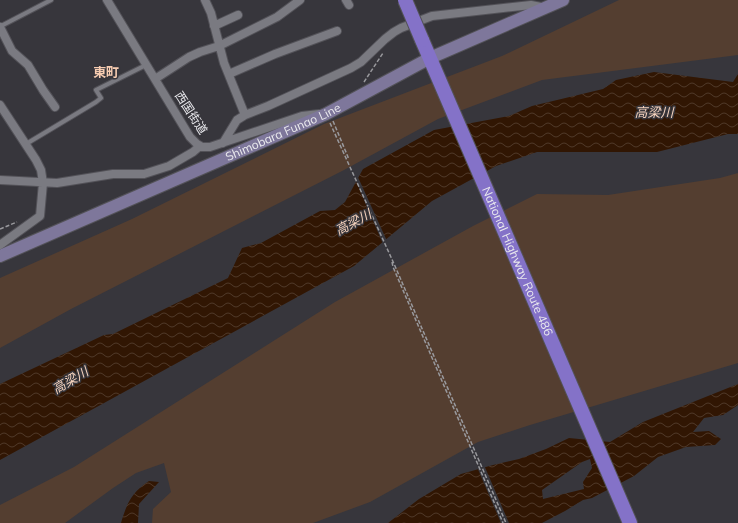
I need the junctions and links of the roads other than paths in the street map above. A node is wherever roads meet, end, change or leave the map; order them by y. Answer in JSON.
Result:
{"nodes":[{"id":1,"x":51,"y":0,"type":"edge"},
{"id":2,"x":107,"y":0,"type":"edge"},
{"id":3,"x":205,"y":0,"type":"edge"},
{"id":4,"x":300,"y":0,"type":"edge"},
{"id":5,"x":405,"y":0,"type":"edge"},
{"id":6,"x":412,"y":0,"type":"edge"},
{"id":7,"x":563,"y":0,"type":"edge"},
{"id":8,"x":547,"y":8,"type":"junction"},
{"id":9,"x":238,"y":15,"type":"dead end"},
{"id":10,"x":420,"y":20,"type":"junction"},
{"id":11,"x":0,"y":26,"type":"edge"},
{"id":12,"x":214,"y":26,"type":"junction"},
{"id":13,"x":337,"y":31,"type":"dead end"},
{"id":14,"x":219,"y":46,"type":"junction"},
{"id":15,"x":432,"y":64,"type":"junction"},
{"id":16,"x":146,"y":65,"type":"junction"},
{"id":17,"x":229,"y":74,"type":"junction"},
{"id":18,"x":155,"y":79,"type":"junction"},
{"id":19,"x":0,"y":106,"type":"edge"},
{"id":20,"x":55,"y":107,"type":"dead end"},
{"id":21,"x":245,"y":115,"type":"junction"},
{"id":22,"x":329,"y":118,"type":"junction"},
{"id":23,"x":223,"y":143,"type":"junction"},
{"id":24,"x":26,"y":144,"type":"junction"},
{"id":25,"x":200,"y":146,"type":"junction"},
{"id":26,"x":0,"y":180,"type":"edge"},
{"id":27,"x":43,"y":182,"type":"junction"},
{"id":28,"x":0,"y":245,"type":"edge"},
{"id":29,"x":0,"y":256,"type":"edge"},
{"id":30,"x":630,"y":523,"type":"edge"}],
"edges":[{"from":1,"to":11,"type":"lane"},
{"from":2,"to":16,"type":"street","name":"西国街道"},
{"from":3,"to":12,"type":"street"},
{"from":4,"to":14,"type":"street"},
{"from":5,"to":15,"type":"highway","name":"National Highway Route 486","bridge":true},
{"from":6,"to":10,"type":"street"},
{"from":7,"to":8,"type":"main road","name":"Shimobara Funao Line"},
{"from":8,"to":10,"type":"street"},
{"from":8,"to":15,"type":"main road","name":"Shimobara Funao Line"},
{"from":9,"to":12,"type":"street"},
{"from":10,"to":21,"type":"street"},
{"from":11,"to":20,"type":"street"},
{"from":12,"to":14,"type":"street"},
{"from":13,"to":17,"type":"street"},
{"from":14,"to":17,"type":"street"},
{"from":14,"to":18,"type":"street"},
{"from":15,"to":22,"type":"main road","name":"Shimobara Funao Line"},
{"from":15,"to":30,"type":"highway","name":"National Highway Route 486"},
{"from":16,"to":18,"type":"street","name":"西国街道"},
{"from":16,"to":24,"type":"lane"},
{"from":17,"to":21,"type":"street"},
{"from":18,"to":25,"type":"street","name":"西国街道"},
{"from":19,"to":24,"type":"street"},
{"from":21,"to":23,"type":"street"},
{"from":22,"to":23,"type":"street","name":"西国街道"},
{"from":22,"to":29,"type":"main road","name":"Shimobara Funao Line"},
{"from":23,"to":25,"type":"street","name":"西国街道"},
{"from":24,"to":27,"type":"street"},
{"from":25,"to":27,"type":"street"},
{"from":26,"to":27,"type":"street"},
{"from":27,"to":28,"type":"street"}]}
